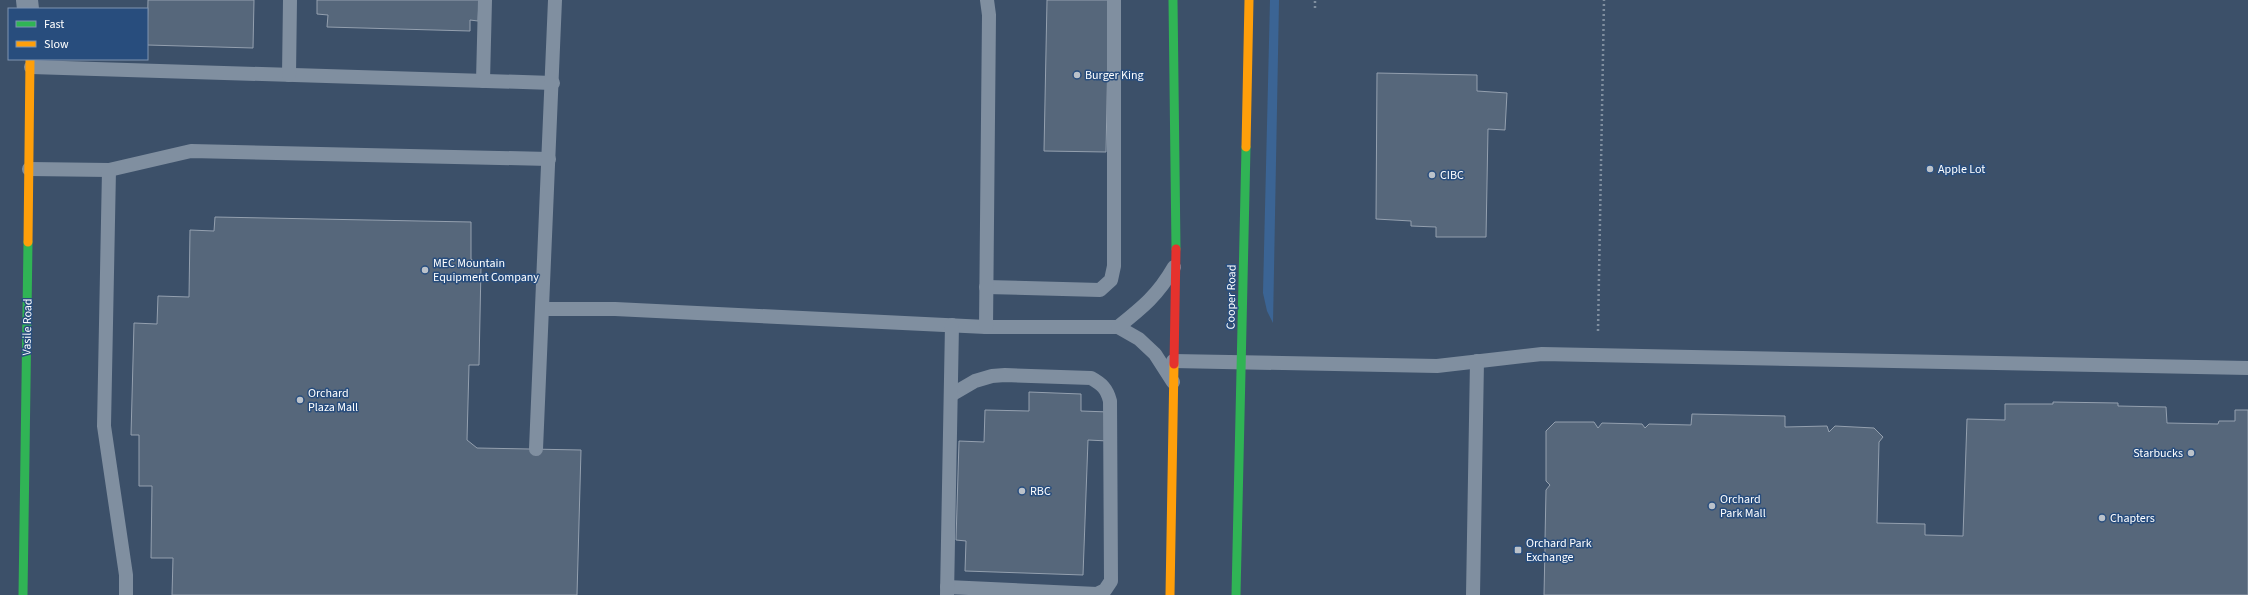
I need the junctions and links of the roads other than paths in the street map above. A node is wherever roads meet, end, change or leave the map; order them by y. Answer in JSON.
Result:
{"nodes":[{"id":1,"x":290,"y":0,"type":"edge"},
{"id":2,"x":485,"y":0,"type":"edge"},
{"id":3,"x":555,"y":0,"type":"edge"},
{"id":4,"x":987,"y":0,"type":"edge"},
{"id":5,"x":993,"y":0,"type":"edge"},
{"id":6,"x":1114,"y":0,"type":"edge"},
{"id":7,"x":1173,"y":0,"type":"edge"},
{"id":8,"x":1250,"y":0,"type":"edge"},
{"id":9,"x":989,"y":15,"type":"junction"},
{"id":10,"x":30,"y":63,"type":"edge"},
{"id":11,"x":289,"y":75,"type":"junction"},
{"id":12,"x":483,"y":81,"type":"junction"},
{"id":13,"x":552,"y":83,"type":"junction"},
{"id":14,"x":549,"y":158,"type":"junction"},
{"id":15,"x":29,"y":169,"type":"junction"},
{"id":16,"x":109,"y":170,"type":"junction"},
{"id":17,"x":1176,"y":262,"type":"junction"},
{"id":18,"x":986,"y":286,"type":"junction"},
{"id":19,"x":542,"y":309,"type":"junction"},
{"id":20,"x":952,"y":325,"type":"junction"},
{"id":21,"x":986,"y":327,"type":"junction"},
{"id":22,"x":1118,"y":327,"type":"junction"},
{"id":23,"x":1173,"y":361,"type":"junction"},
{"id":24,"x":1477,"y":361,"type":"junction"},
{"id":25,"x":1241,"y":362,"type":"junction"},
{"id":26,"x":2248,"y":368,"type":"edge"},
{"id":27,"x":1174,"y":383,"type":"junction"},
{"id":28,"x":951,"y":395,"type":"junction"},
{"id":29,"x":536,"y":449,"type":"dead end"},
{"id":30,"x":947,"y":591,"type":"edge"},
{"id":31,"x":23,"y":595,"type":"edge"},
{"id":32,"x":126,"y":595,"type":"edge"},
{"id":33,"x":1170,"y":595,"type":"edge"},
{"id":34,"x":1236,"y":595,"type":"edge"},
{"id":35,"x":1473,"y":595,"type":"edge"}],
"edges":[{"from":1,"to":11,"type":"lane"},
{"from":2,"to":12,"type":"lane"},
{"from":3,"to":13,"type":"lane"},
{"from":4,"to":9,"type":"lane"},
{"from":5,"to":9,"type":"lane"},
{"from":6,"to":18,"type":"lane"},
{"from":7,"to":17,"type":"main road"},
{"from":8,"to":25,"type":"main road","name":"Cooper Road"},
{"from":9,"to":18,"type":"lane"},
{"from":10,"to":11,"type":"lane"},
{"from":10,"to":15,"type":"main road","name":"Vasile Road"},
{"from":11,"to":12,"type":"lane"},
{"from":12,"to":13,"type":"lane"},
{"from":13,"to":14,"type":"lane"},
{"from":14,"to":16,"type":"lane"},
{"from":14,"to":19,"type":"lane"},
{"from":15,"to":16,"type":"lane"},
{"from":15,"to":31,"type":"main road","name":"Vasile Road"},
{"from":16,"to":32,"type":"lane"},
{"from":17,"to":22,"type":"lane"},
{"from":17,"to":23,"type":"main road"},
{"from":18,"to":21,"type":"lane"},
{"from":19,"to":20,"type":"lane"},
{"from":19,"to":29,"type":"lane"},
{"from":20,"to":21,"type":"lane"},
{"from":20,"to":28,"type":"lane"},
{"from":21,"to":22,"type":"lane"},
{"from":22,"to":27,"type":"lane"},
{"from":23,"to":25,"type":"lane"},
{"from":23,"to":27,"type":"main road"},
{"from":24,"to":25,"type":"lane"},
{"from":24,"to":26,"type":"lane"},
{"from":24,"to":35,"type":"lane"},
{"from":25,"to":34,"type":"main road","name":"Cooper Road"},
{"from":27,"to":33,"type":"main road"},
{"from":28,"to":30,"type":"lane"},
{"from":28,"to":30,"type":"lane"}]}
